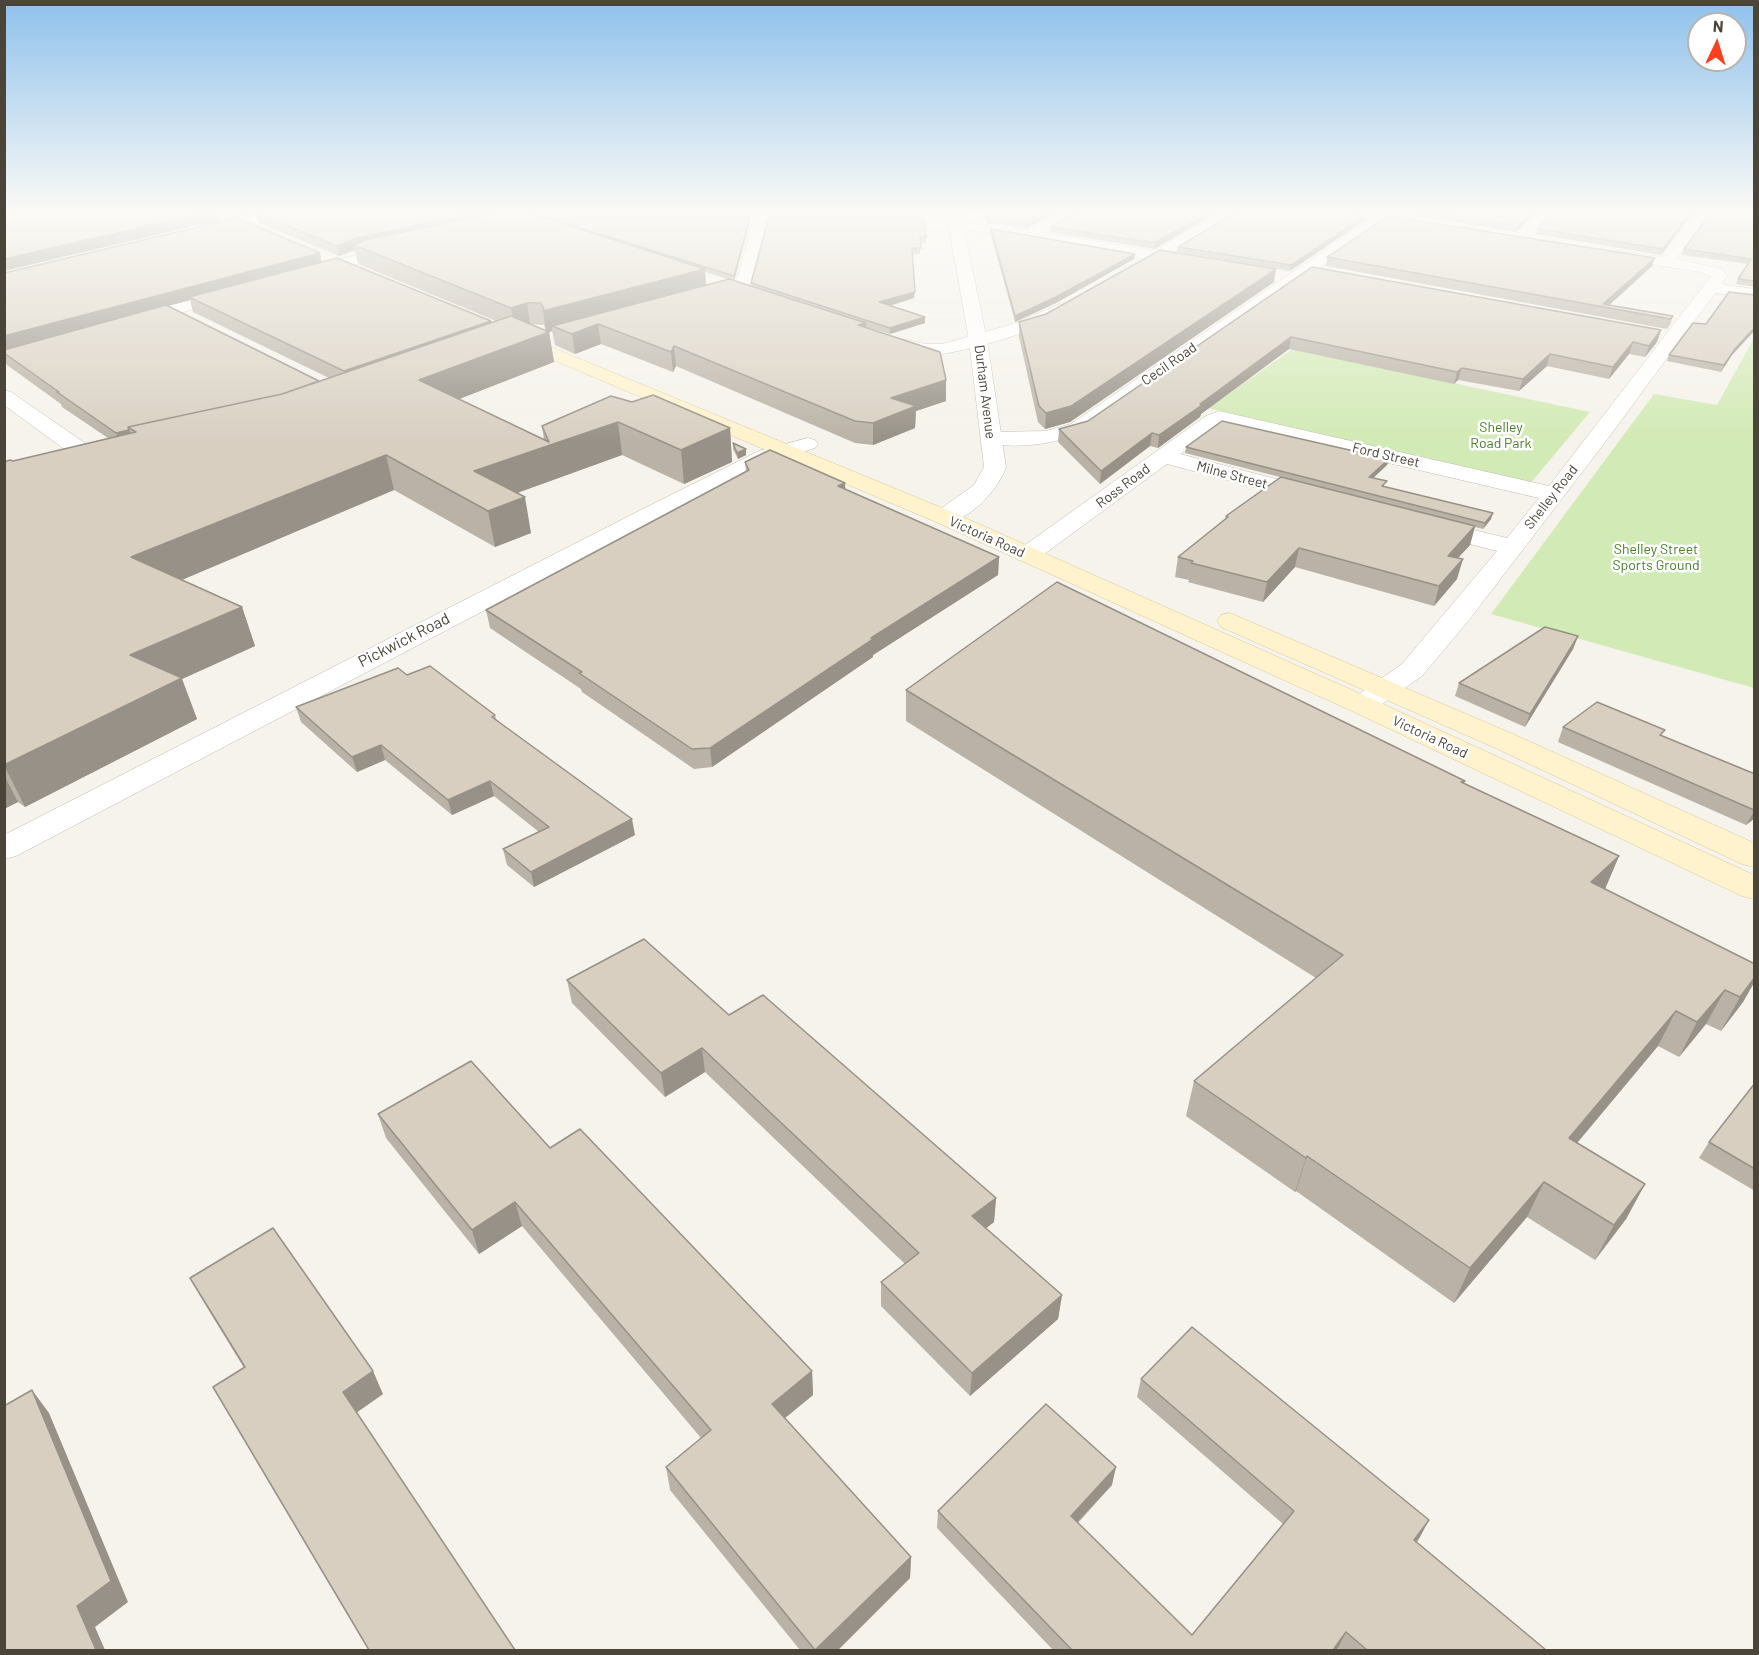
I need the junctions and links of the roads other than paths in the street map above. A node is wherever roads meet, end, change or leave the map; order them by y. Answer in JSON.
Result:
{"nodes":[{"id":1,"x":724,"y":287,"type":"edge"},
{"id":2,"x":740,"y":287,"type":"edge"},
{"id":3,"x":968,"y":287,"type":"edge"},
{"id":4,"x":1280,"y":287,"type":"edge"},
{"id":5,"x":1708,"y":287,"type":"edge"},
{"id":6,"x":1735,"y":287,"type":"edge"},
{"id":7,"x":250,"y":289,"type":"edge"},
{"id":8,"x":732,"y":290,"type":"junction"},
{"id":9,"x":1755,"y":294,"type":"edge"},
{"id":10,"x":754,"y":297,"type":"edge"},
{"id":11,"x":1076,"y":300,"type":"edge"},
{"id":12,"x":686,"y":303,"type":"edge"},
{"id":13,"x":172,"y":310,"type":"junction"},
{"id":14,"x":192,"y":320,"type":"edge"},
{"id":15,"x":116,"y":326,"type":"edge"},
{"id":16,"x":1650,"y":332,"type":"edge"},
{"id":17,"x":494,"y":335,"type":"edge"},
{"id":18,"x":871,"y":335,"type":"edge"},
{"id":19,"x":547,"y":337,"type":"joint"},
{"id":20,"x":1673,"y":337,"type":"junction"},
{"id":21,"x":978,"y":340,"type":"junction"},
{"id":22,"x":4,"y":396,"type":"edge"},
{"id":23,"x":1219,"y":417,"type":"joint"},
{"id":24,"x":991,"y":438,"type":"junction"},
{"id":25,"x":798,"y":447,"type":"junction"},
{"id":26,"x":1162,"y":456,"type":"junction"},
{"id":27,"x":120,"y":457,"type":"edge"},
{"id":28,"x":97,"y":462,"type":"junction"},
{"id":29,"x":75,"y":469,"type":"edge"},
{"id":30,"x":1553,"y":494,"type":"junction"},
{"id":31,"x":1338,"y":502,"type":"edge"},
{"id":32,"x":954,"y":511,"type":"junction"},
{"id":33,"x":1408,"y":521,"type":"edge"},
{"id":34,"x":1049,"y":541,"type":"junction"},
{"id":35,"x":1512,"y":547,"type":"junction"},
{"id":36,"x":1027,"y":555,"type":"junction"},
{"id":37,"x":1373,"y":697,"type":"junction"},
{"id":38,"x":4,"y":849,"type":"edge"},
{"id":39,"x":1755,"y":856,"type":"edge"},
{"id":40,"x":1755,"y":888,"type":"edge"}],
"edges":[{"from":1,"to":8,"type":"street"},
{"from":2,"to":8,"type":"street"},
{"from":3,"to":21,"type":"street","name":"Durham Avenue"},
{"from":4,"to":24,"type":"street","name":"Cecil Road"},
{"from":5,"to":20,"type":"street","name":"Shelley Road"},
{"from":6,"to":9,"type":"street"},
{"from":7,"to":13,"type":"street"},
{"from":8,"to":10,"type":"street"},
{"from":8,"to":12,"type":"street"},
{"from":11,"to":21,"type":"street"},
{"from":13,"to":14,"type":"street"},
{"from":13,"to":15,"type":"street"},
{"from":16,"to":20,"type":"street"},
{"from":17,"to":19,"type":"street"},
{"from":18,"to":21,"type":"street"},
{"from":19,"to":25,"type":"main road","name":"Victoria Road"},
{"from":20,"to":30,"type":"street","name":"Shelley Road"},
{"from":21,"to":24,"type":"street","name":"Durham Avenue"},
{"from":22,"to":28,"type":"street"},
{"from":23,"to":26,"type":"street","name":"Ross Road"},
{"from":23,"to":30,"type":"street","name":"Ford Street"},
{"from":24,"to":32,"type":"street","name":"Durham Avenue"},
{"from":25,"to":32,"type":"main road","name":"Victoria Road"},
{"from":25,"to":38,"type":"street","name":"Pickwick Road"},
{"from":26,"to":31,"type":"street","name":"Milne Street"},
{"from":26,"to":34,"type":"street","name":"Ross Road"},
{"from":27,"to":28,"type":"street"},
{"from":28,"to":29,"type":"street"},
{"from":30,"to":35,"type":"street","name":"Shelley Road"},
{"from":32,"to":34,"type":"main road","name":"Victoria Road"},
{"from":32,"to":36,"type":"main road","name":"Victoria Road"},
{"from":33,"to":35,"type":"street"},
{"from":34,"to":36,"type":"street","name":"Ross Road"},
{"from":34,"to":37,"type":"main road","name":"Victoria Road"},
{"from":35,"to":37,"type":"street","name":"Shelley Road"},
{"from":36,"to":37,"type":"main road","name":"Victoria Road"},
{"from":37,"to":39,"type":"main road","name":"Victoria Road"},
{"from":37,"to":40,"type":"main road","name":"Victoria Road"}]}
